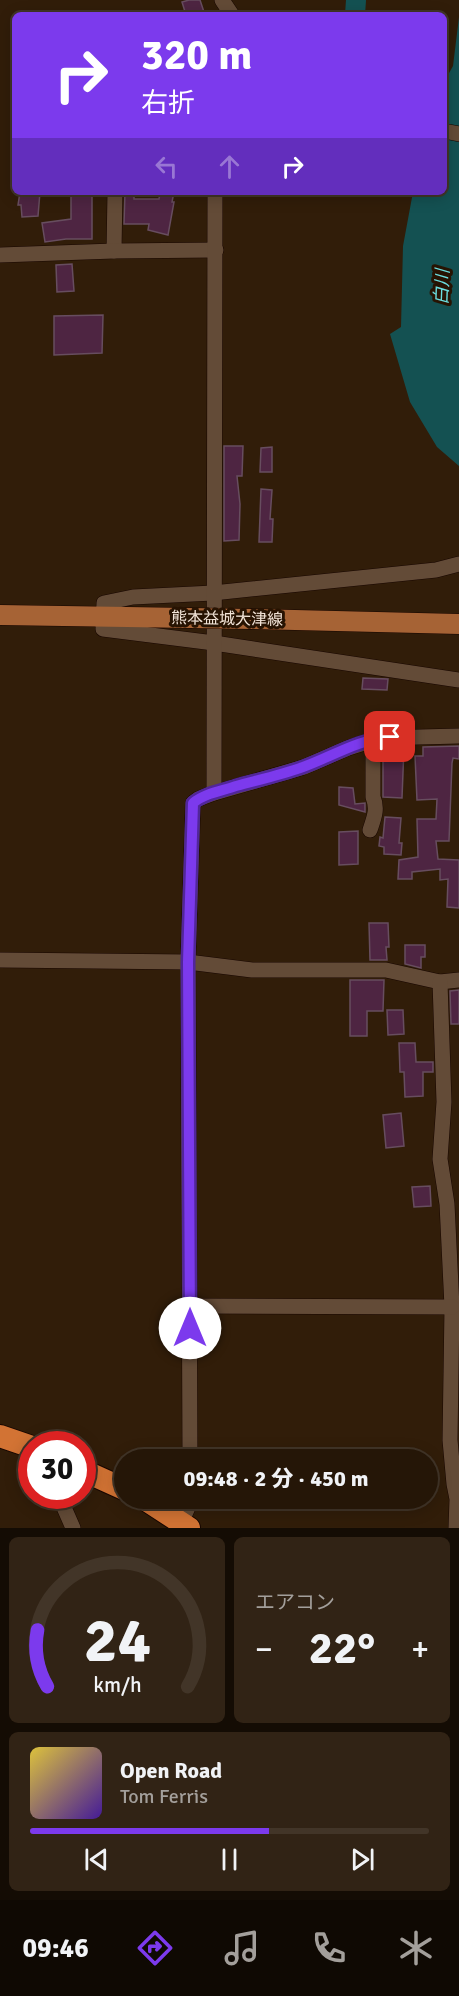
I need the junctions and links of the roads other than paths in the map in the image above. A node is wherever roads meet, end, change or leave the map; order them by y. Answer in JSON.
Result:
{"nodes":[{"id":1,"x":115,"y":195,"type":"edge"},
{"id":2,"x":215,"y":195,"type":"edge"},
{"id":3,"x":216,"y":250,"type":"junction"},
{"id":4,"x":114,"y":251,"type":"junction"},
{"id":5,"x":0,"y":255,"type":"edge"},
{"id":6,"x":459,"y":564,"type":"edge"},
{"id":7,"x":213,"y":593,"type":"junction"},
{"id":8,"x":0,"y":615,"type":"edge"},
{"id":9,"x":102,"y":616,"type":"junction"},
{"id":10,"x":457,"y":624,"type":"edge"},
{"id":11,"x":214,"y":643,"type":"junction"},
{"id":12,"x":459,"y":680,"type":"edge"},
{"id":13,"x":459,"y":736,"type":"edge"},
{"id":14,"x":373,"y":741,"type":"junction"},
{"id":15,"x":214,"y":793,"type":"junction"},
{"id":16,"x":370,"y":830,"type":"dead end"},
{"id":17,"x":0,"y":960,"type":"edge"},
{"id":18,"x":188,"y":962,"type":"junction"},
{"id":19,"x":459,"y":980,"type":"edge"},
{"id":20,"x":440,"y":982,"type":"junction"},
{"id":21,"x":451,"y":1102,"type":"edge"},
{"id":22,"x":189,"y":1306,"type":"junction"},
{"id":23,"x":452,"y":1307,"type":"junction"},
{"id":24,"x":0,"y":1436,"type":"edge"},
{"id":25,"x":18,"y":1443,"type":"edge"},
{"id":26,"x":190,"y":1449,"type":"edge"},
{"id":27,"x":96,"y":1476,"type":"edge"},
{"id":28,"x":114,"y":1484,"type":"edge"},
{"id":29,"x":458,"y":1499,"type":"edge"},
{"id":30,"x":65,"y":1509,"type":"edge"},
{"id":31,"x":160,"y":1509,"type":"edge"},
{"id":32,"x":189,"y":1509,"type":"edge"},
{"id":33,"x":185,"y":1526,"type":"edge"},
{"id":34,"x":73,"y":1528,"type":"edge"},
{"id":35,"x":456,"y":1528,"type":"edge"}],
"edges":[{"from":1,"to":4,"type":"street"},
{"from":2,"to":3,"type":"street"},
{"from":3,"to":4,"type":"street"},
{"from":3,"to":7,"type":"street"},
{"from":4,"to":5,"type":"street"},
{"from":6,"to":7,"type":"street"},
{"from":7,"to":9,"type":"street"},
{"from":7,"to":11,"type":"street"},
{"from":8,"to":9,"type":"main road","name":"熊本益城大津線"},
{"from":9,"to":10,"type":"main road","name":"熊本益城大津線","bridge":true},
{"from":9,"to":11,"type":"street"},
{"from":11,"to":12,"type":"street"},
{"from":11,"to":15,"type":"street"},
{"from":13,"to":14,"type":"street"},
{"from":14,"to":15,"type":"street"},
{"from":14,"to":16,"type":"street"},
{"from":15,"to":18,"type":"street"},
{"from":17,"to":18,"type":"street"},
{"from":18,"to":20,"type":"street"},
{"from":18,"to":22,"type":"street"},
{"from":19,"to":20,"type":"street"},
{"from":20,"to":21,"type":"street"},
{"from":21,"to":23,"type":"street"},
{"from":22,"to":23,"type":"street"},
{"from":22,"to":26,"type":"street"},
{"from":23,"to":29,"type":"street"},
{"from":24,"to":25,"type":"highway"},
{"from":27,"to":28,"type":"highway"},
{"from":29,"to":35,"type":"street"},
{"from":30,"to":34,"type":"street"},
{"from":31,"to":33,"type":"highway"},
{"from":32,"to":33,"type":"street"}]}
